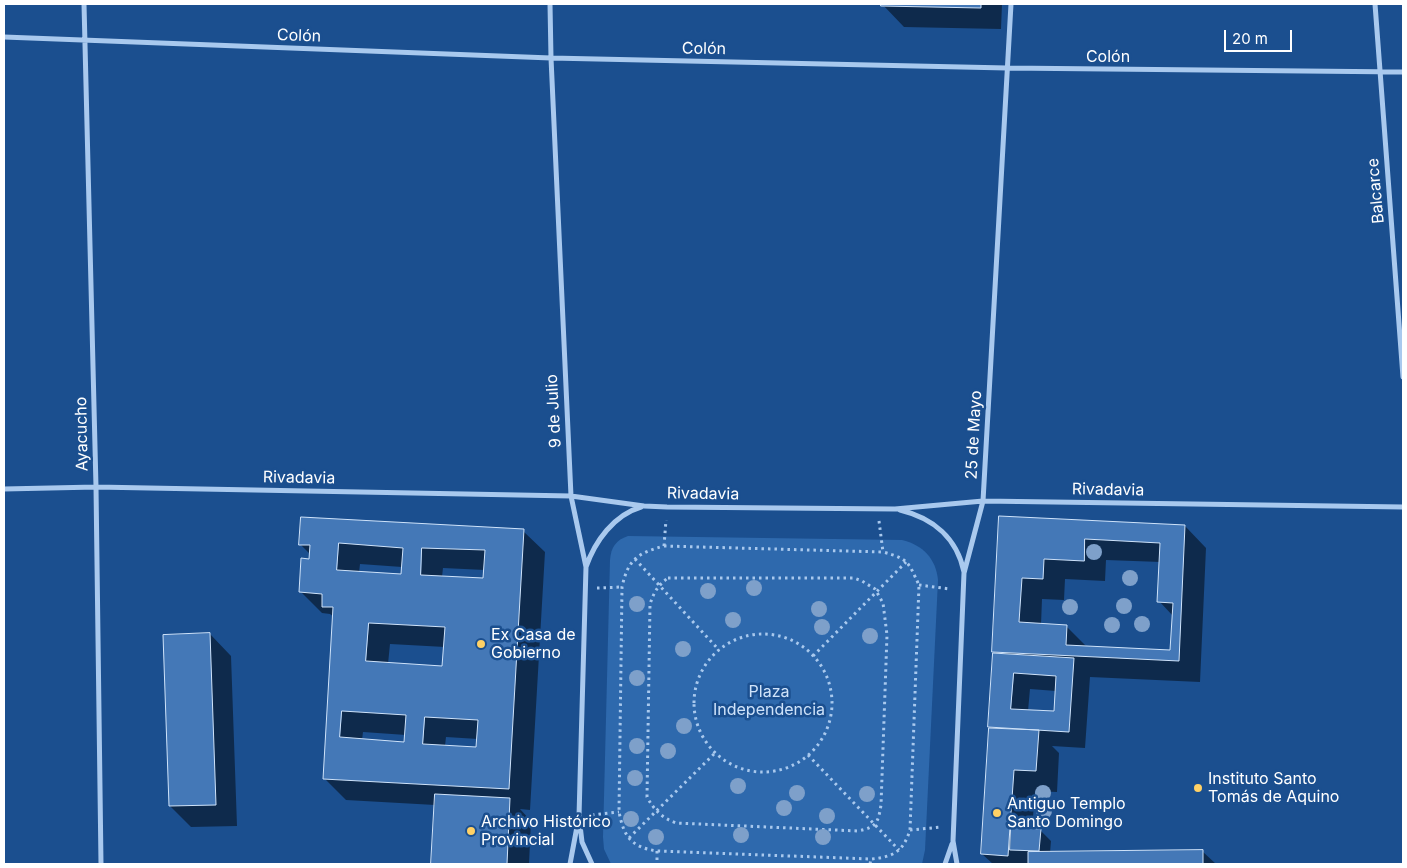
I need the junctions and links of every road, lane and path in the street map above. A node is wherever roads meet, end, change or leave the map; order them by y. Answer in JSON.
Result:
{"nodes":[{"id":1,"x":84,"y":4,"type":"edge"},
{"id":2,"x":550,"y":4,"type":"edge"},
{"id":3,"x":1011,"y":4,"type":"edge"},
{"id":4,"x":1375,"y":4,"type":"edge"},
{"id":5,"x":4,"y":37,"type":"edge"},
{"id":6,"x":85,"y":40,"type":"junction"},
{"id":7,"x":551,"y":58,"type":"junction"},
{"id":8,"x":1007,"y":68,"type":"junction"},
{"id":9,"x":1379,"y":71,"type":"junction"},
{"id":10,"x":1403,"y":72,"type":"edge"},
{"id":11,"x":1403,"y":377,"type":"edge"},
{"id":12,"x":96,"y":487,"type":"junction"},
{"id":13,"x":4,"y":489,"type":"edge"},
{"id":14,"x":571,"y":496,"type":"junction"},
{"id":15,"x":983,"y":501,"type":"junction"},
{"id":16,"x":644,"y":506,"type":"junction"},
{"id":17,"x":667,"y":506,"type":"junction"},
{"id":18,"x":1403,"y":507,"type":"edge"},
{"id":19,"x":877,"y":509,"type":"junction"},
{"id":20,"x":895,"y":509,"type":"junction"},
{"id":21,"x":664,"y":546,"type":"junction"},
{"id":22,"x":883,"y":552,"type":"junction"},
{"id":23,"x":634,"y":559,"type":"junction"},
{"id":24,"x":906,"y":562,"type":"junction"},
{"id":25,"x":586,"y":567,"type":"junction"},
{"id":26,"x":964,"y":573,"type":"junction"},
{"id":27,"x":658,"y":585,"type":"junction"},
{"id":28,"x":919,"y":585,"type":"junction"},
{"id":29,"x":622,"y":587,"type":"junction"},
{"id":30,"x":586,"y":588,"type":"junction"},
{"id":31,"x":963,"y":591,"type":"junction"},
{"id":32,"x":877,"y":592,"type":"junction"},
{"id":33,"x":719,"y":650,"type":"junction"},
{"id":34,"x":813,"y":656,"type":"junction"},
{"id":35,"x":715,"y":753,"type":"junction"},
{"id":36,"x":808,"y":755,"type":"junction"},
{"id":37,"x":656,"y":811,"type":"junction"},
{"id":38,"x":619,"y":812,"type":"junction"},
{"id":39,"x":579,"y":816,"type":"junction"},
{"id":40,"x":875,"y":824,"type":"junction"},
{"id":41,"x":953,"y":827,"type":"junction"},
{"id":42,"x":910,"y":830,"type":"junction"},
{"id":43,"x":629,"y":838,"type":"junction"},
{"id":44,"x":953,"y":841,"type":"junction"},
{"id":45,"x":899,"y":850,"type":"junction"},
{"id":46,"x":657,"y":851,"type":"junction"},
{"id":47,"x":871,"y":859,"type":"junction"},
{"id":48,"x":100,"y":864,"type":"edge"},
{"id":49,"x":570,"y":864,"type":"edge"},
{"id":50,"x":592,"y":864,"type":"edge"},
{"id":51,"x":657,"y":864,"type":"edge"},
{"id":52,"x":870,"y":864,"type":"edge"},
{"id":53,"x":945,"y":864,"type":"edge"},
{"id":54,"x":957,"y":864,"type":"edge"}],
"edges":[{"from":1,"to":6,"type":"street","name":"Ayacucho"},
{"from":2,"to":7,"type":"street","name":"9 de Julio"},
{"from":3,"to":8,"type":"street","name":"25 de Mayo"},
{"from":4,"to":9,"type":"street","name":"Balcarce"},
{"from":5,"to":6,"type":"street","name":"Colón"},
{"from":6,"to":7,"type":"street","name":"Colón"},
{"from":6,"to":12,"type":"street","name":"Ayacucho"},
{"from":7,"to":8,"type":"street","name":"Colón"},
{"from":7,"to":14,"type":"street","name":"9 de Julio"},
{"from":8,"to":9,"type":"street","name":"Colón"},
{"from":8,"to":15,"type":"street","name":"25 de Mayo"},
{"from":9,"to":10,"type":"street","name":"Colón"},
{"from":9,"to":11,"type":"street","name":"Balcarce"},
{"from":12,"to":13,"type":"street","name":"Rivadavia"},
{"from":12,"to":14,"type":"street","name":"Rivadavia"},
{"from":12,"to":48,"type":"street","name":"Ayacucho"},
{"from":14,"to":16,"type":"street","name":"Rivadavia"},
{"from":14,"to":25,"type":"street","name":"9 de Julio"},
{"from":15,"to":18,"type":"street","name":"Rivadavia"},
{"from":15,"to":20,"type":"street","name":"Rivadavia"},
{"from":15,"to":26,"type":"street","name":"25 de Mayo"},
{"from":16,"to":17,"type":"street","name":"Rivadavia"},
{"from":16,"to":25,"type":"street"},
{"from":17,"to":19,"type":"street","name":"Rivadavia"},
{"from":17,"to":21,"type":"path"},
{"from":19,"to":20,"type":"street","name":"Rivadavia"},
{"from":19,"to":22,"type":"path"},
{"from":20,"to":26,"type":"street"},
{"from":21,"to":22,"type":"path"},
{"from":21,"to":23,"type":"path"},
{"from":22,"to":24,"type":"path"},
{"from":23,"to":27,"type":"path"},
{"from":23,"to":29,"type":"path"},
{"from":24,"to":28,"type":"path"},
{"from":24,"to":32,"type":"path"},
{"from":25,"to":30,"type":"street","name":"9 de Julio"},
{"from":26,"to":31,"type":"street","name":"25 de Mayo"},
{"from":27,"to":32,"type":"path"},
{"from":27,"to":33,"type":"path"},
{"from":27,"to":37,"type":"path"},
{"from":28,"to":31,"type":"path"},
{"from":28,"to":42,"type":"path"},
{"from":29,"to":30,"type":"path"},
{"from":29,"to":38,"type":"path"},
{"from":30,"to":39,"type":"street","name":"9 de Julio"},
{"from":31,"to":41,"type":"street","name":"25 de Mayo"},
{"from":32,"to":34,"type":"path"},
{"from":32,"to":40,"type":"path"},
{"from":33,"to":34,"type":"path"},
{"from":33,"to":35,"type":"path"},
{"from":34,"to":36,"type":"path"},
{"from":35,"to":36,"type":"path"},
{"from":35,"to":37,"type":"path"},
{"from":36,"to":40,"type":"path"},
{"from":37,"to":40,"type":"path"},
{"from":37,"to":43,"type":"path"},
{"from":38,"to":39,"type":"path"},
{"from":38,"to":43,"type":"path"},
{"from":39,"to":49,"type":"street","name":"9 de Julio"},
{"from":39,"to":50,"type":"street","name":"9 de Julio"},
{"from":40,"to":45,"type":"path"},
{"from":41,"to":42,"type":"path"},
{"from":41,"to":44,"type":"street","name":"25 de Mayo"},
{"from":42,"to":45,"type":"path"},
{"from":43,"to":46,"type":"path"},
{"from":44,"to":53,"type":"street"},
{"from":44,"to":54,"type":"street","name":"25 de Mayo"},
{"from":45,"to":47,"type":"path"},
{"from":46,"to":47,"type":"path"},
{"from":46,"to":51,"type":"path"},
{"from":47,"to":52,"type":"path"}]}
